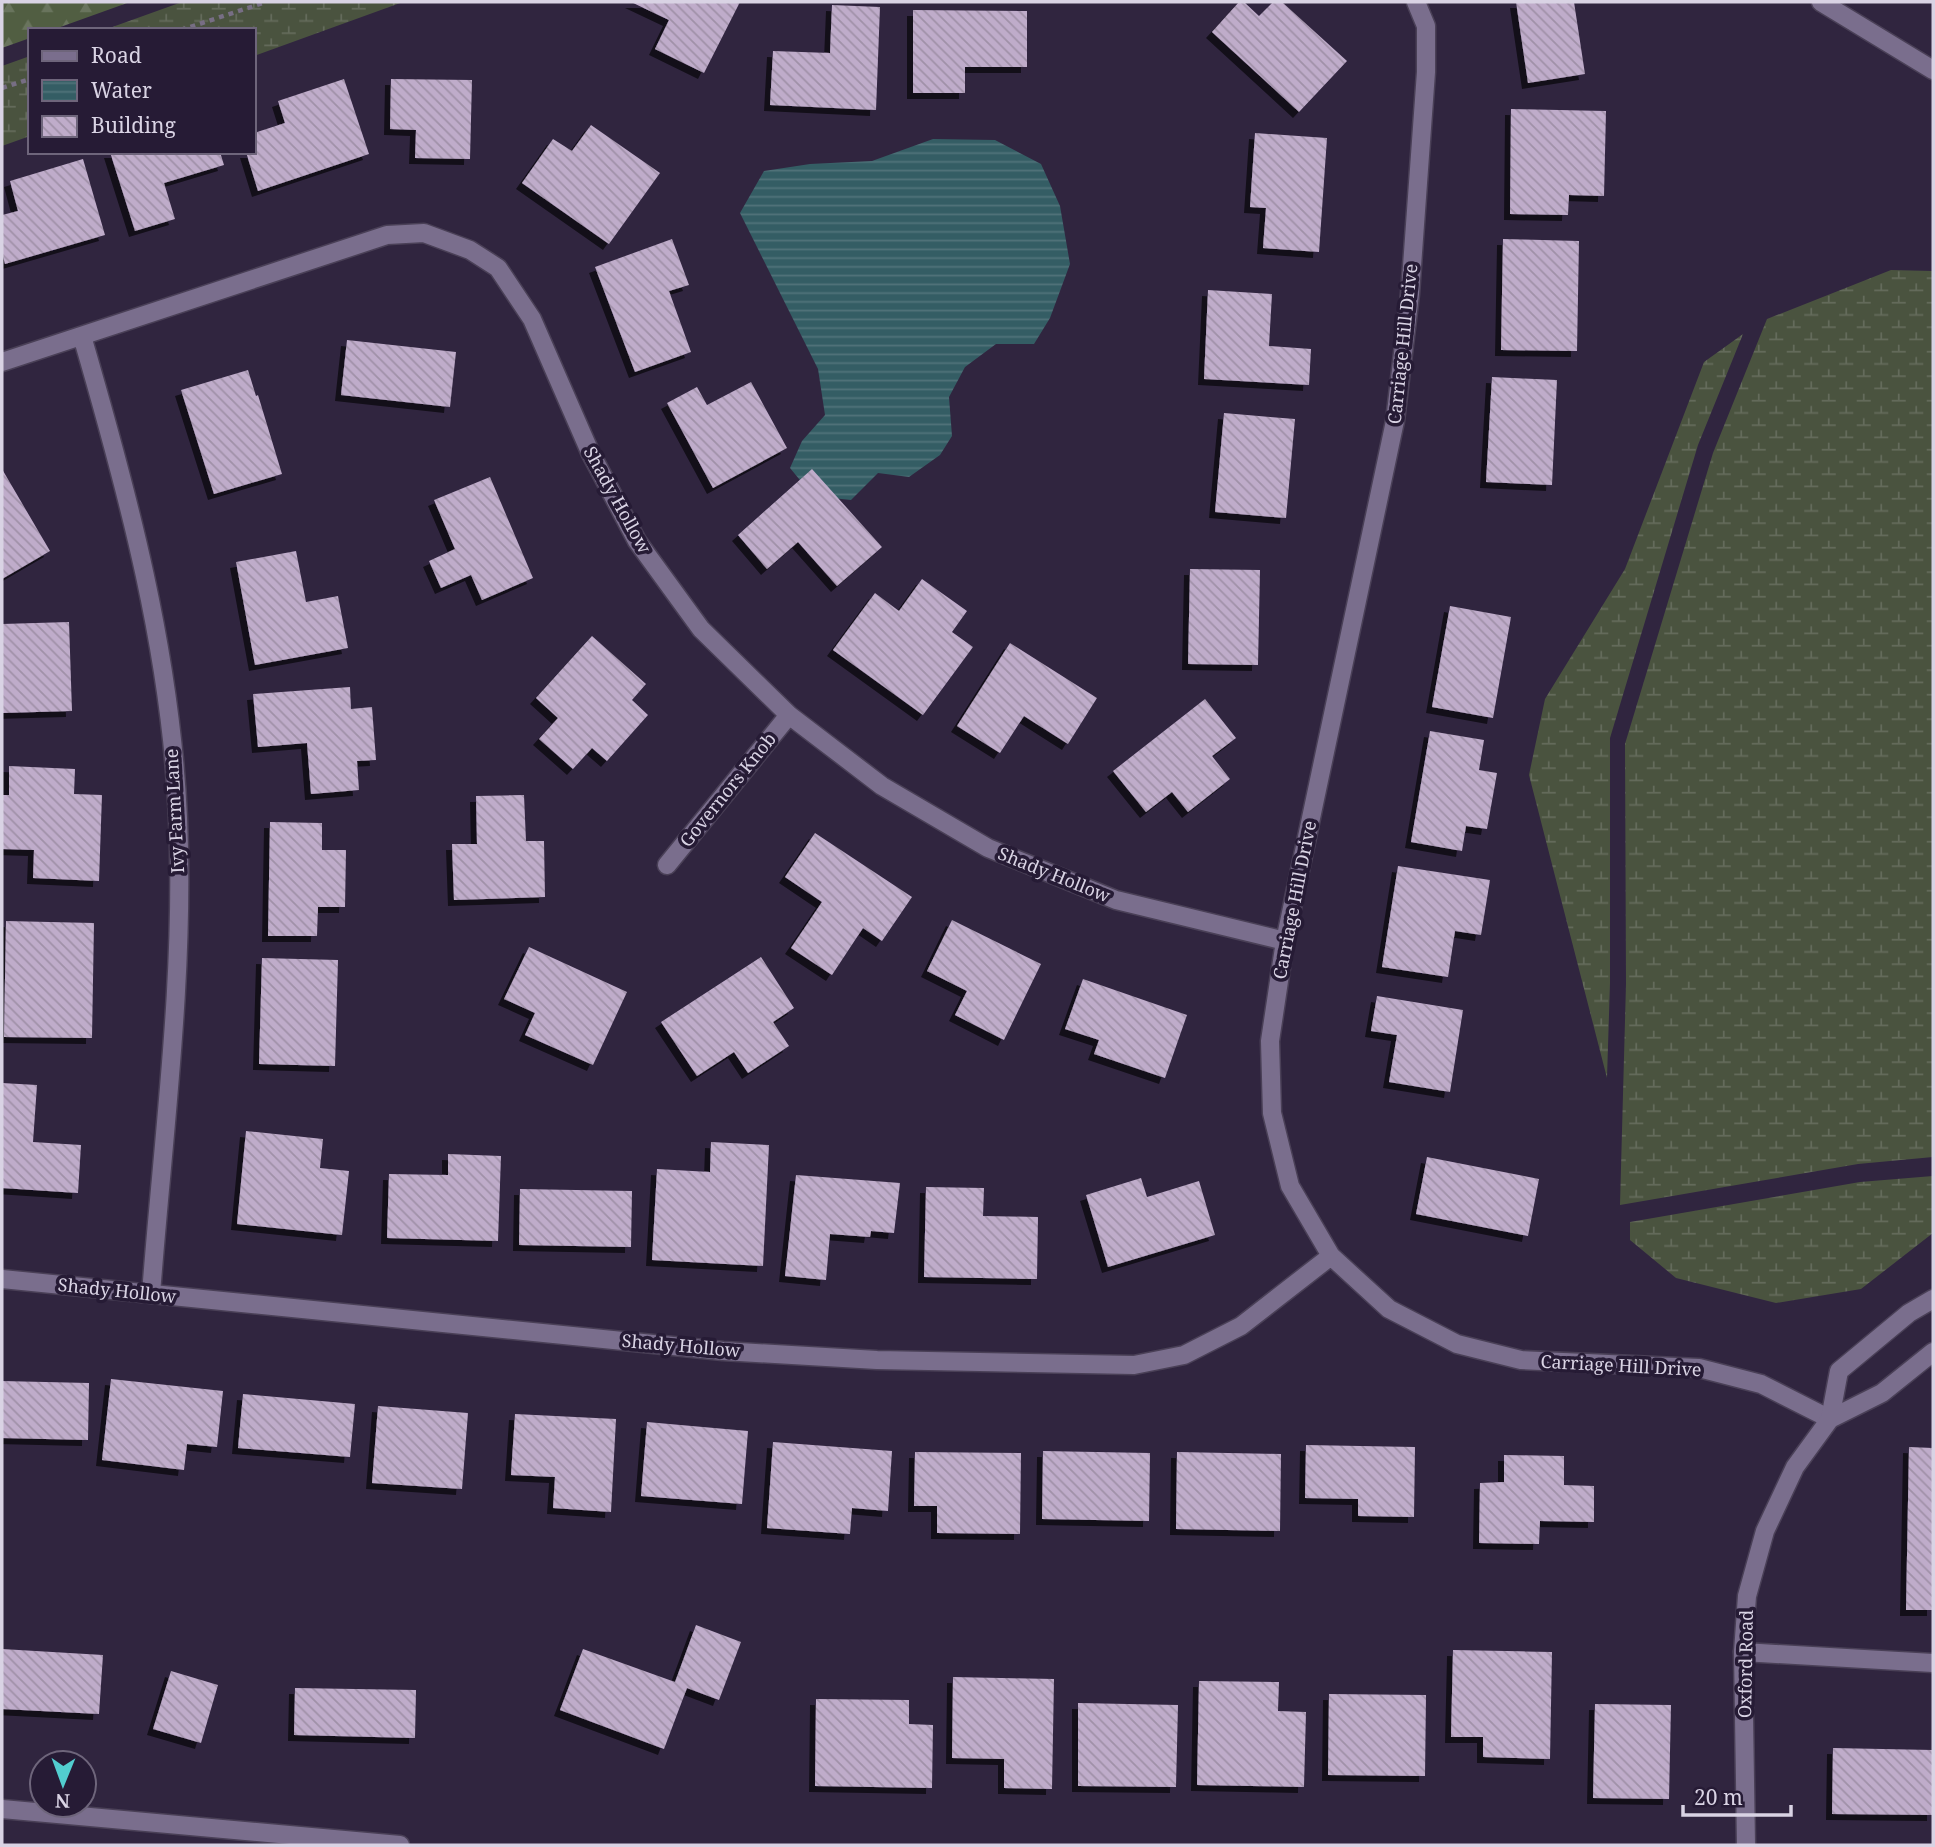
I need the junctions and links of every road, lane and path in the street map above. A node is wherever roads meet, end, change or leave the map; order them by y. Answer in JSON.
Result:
{"nodes":[{"id":1,"x":266,"y":2,"type":"edge"},
{"id":2,"x":1416,"y":2,"type":"edge"},
{"id":3,"x":1821,"y":2,"type":"edge"},
{"id":4,"x":187,"y":28,"type":"edge"},
{"id":5,"x":1933,"y":69,"type":"edge"},
{"id":6,"x":28,"y":80,"type":"edge"},
{"id":7,"x":2,"y":88,"type":"edge"},
{"id":8,"x":82,"y":336,"type":"junction"},
{"id":9,"x":2,"y":362,"type":"edge"},
{"id":10,"x":789,"y":715,"type":"junction"},
{"id":11,"x":667,"y":865,"type":"dead end"},
{"id":12,"x":1285,"y":941,"type":"junction"},
{"id":13,"x":1331,"y":1255,"type":"junction"},
{"id":14,"x":2,"y":1279,"type":"edge"},
{"id":15,"x":151,"y":1294,"type":"junction"},
{"id":16,"x":1933,"y":1299,"type":"edge"},
{"id":17,"x":1933,"y":1352,"type":"edge"},
{"id":18,"x":1830,"y":1419,"type":"junction"},
{"id":19,"x":1743,"y":1652,"type":"junction"},
{"id":20,"x":1933,"y":1663,"type":"edge"},
{"id":21,"x":2,"y":1810,"type":"edge"},
{"id":22,"x":400,"y":1845,"type":"edge"},
{"id":23,"x":1746,"y":1845,"type":"edge"}],
"edges":[{"from":1,"to":4,"type":"path"},
{"from":2,"to":12,"type":"street","name":"Carriage Hill Drive"},
{"from":3,"to":5,"type":"street"},
{"from":6,"to":7,"type":"path"},
{"from":8,"to":9,"type":"street","name":"Shady Hollow"},
{"from":8,"to":10,"type":"street","name":"Shady Hollow"},
{"from":8,"to":15,"type":"street","name":"Ivy Farm Lane"},
{"from":10,"to":11,"type":"street","name":"Governors Knob"},
{"from":10,"to":12,"type":"street","name":"Shady Hollow"},
{"from":12,"to":13,"type":"street","name":"Carriage Hill Drive"},
{"from":13,"to":15,"type":"street","name":"Shady Hollow"},
{"from":13,"to":18,"type":"street","name":"Carriage Hill Drive"},
{"from":14,"to":15,"type":"street","name":"Shady Hollow"},
{"from":16,"to":18,"type":"street","name":"Oxford Road"},
{"from":17,"to":18,"type":"street","name":"Oxford Road"},
{"from":18,"to":19,"type":"street","name":"Oxford Road"},
{"from":19,"to":20,"type":"street"},
{"from":19,"to":23,"type":"street","name":"Oxford Road"},
{"from":21,"to":22,"type":"street"}]}
